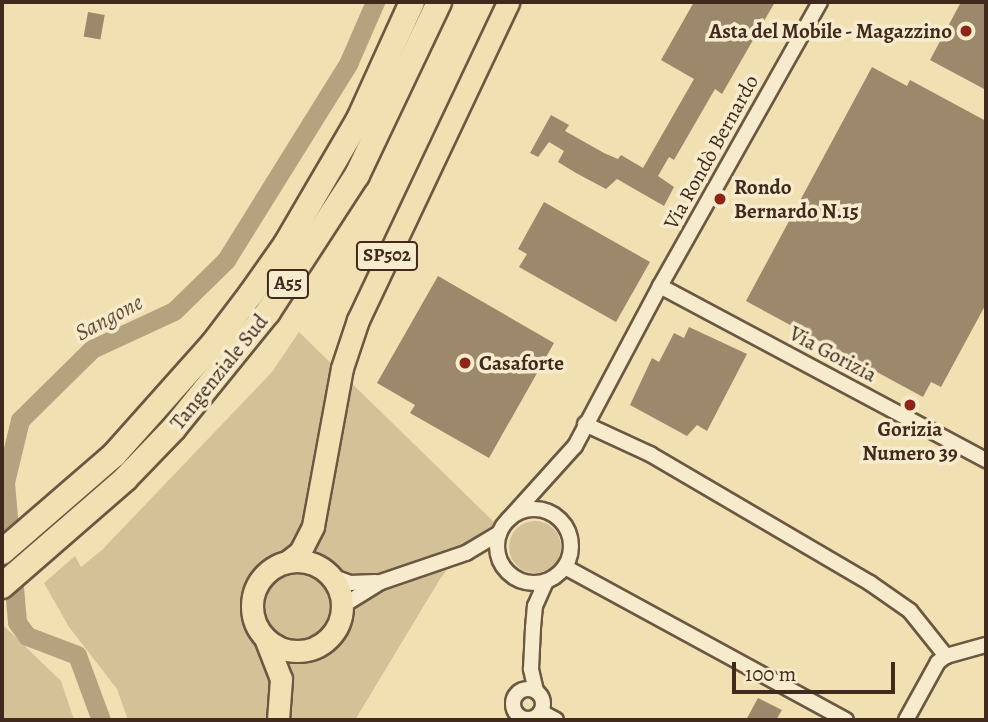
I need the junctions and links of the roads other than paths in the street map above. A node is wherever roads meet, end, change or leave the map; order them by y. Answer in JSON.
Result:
{"nodes":[{"id":1,"x":412,"y":2,"type":"edge"},
{"id":2,"x":439,"y":2,"type":"edge"},
{"id":3,"x":508,"y":2,"type":"edge"},
{"id":4,"x":820,"y":2,"type":"edge"},
{"id":5,"x":660,"y":286,"type":"junction"},
{"id":6,"x":585,"y":424,"type":"junction"},
{"id":7,"x":986,"y":460,"type":"edge"},
{"id":8,"x":509,"y":519,"type":"junction"},
{"id":9,"x":313,"y":526,"type":"junction"},
{"id":10,"x":499,"y":533,"type":"junction"},
{"id":11,"x":2,"y":552,"type":"edge"},
{"id":12,"x":287,"y":562,"type":"junction"},
{"id":13,"x":565,"y":568,"type":"junction"},
{"id":14,"x":328,"y":574,"type":"junction"},
{"id":15,"x":546,"y":581,"type":"junction"},
{"id":16,"x":381,"y":582,"type":"junction"},
{"id":17,"x":2,"y":586,"type":"edge"},
{"id":18,"x":342,"y":606,"type":"junction"},
{"id":19,"x":264,"y":636,"type":"junction"},
{"id":20,"x":986,"y":645,"type":"edge"},
{"id":21,"x":314,"y":648,"type":"junction"},
{"id":22,"x":946,"y":656,"type":"junction"},
{"id":23,"x":536,"y":691,"type":"junction"},
{"id":24,"x":282,"y":695,"type":"junction"},
{"id":25,"x":541,"y":712,"type":"junction"},
{"id":26,"x":278,"y":720,"type":"edge"},
{"id":27,"x":556,"y":720,"type":"edge"},
{"id":28,"x":846,"y":720,"type":"edge"},
{"id":29,"x":906,"y":720,"type":"edge"}],
"edges":[{"from":1,"to":11,"type":"highway","name":"Tangenziale Sud","number":"A55"},
{"from":2,"to":17,"type":"highway","name":"Tangenziale Sud","number":"A55"},
{"from":3,"to":9,"type":"main road","number":"SP502"},
{"from":4,"to":5,"type":"street","name":"Via Rondò Bernardo"},
{"from":5,"to":6,"type":"street","name":"Via Rondò Bernardo"},
{"from":5,"to":7,"type":"street","name":"Via Gorizia"},
{"from":6,"to":8,"type":"street","name":"Via Rondò Bernardo"},
{"from":6,"to":22,"type":"street"},
{"from":8,"to":10,"type":"street"},
{"from":8,"to":13,"type":"street"},
{"from":9,"to":12,"type":"main road","number":"SP502"},
{"from":9,"to":14,"type":"main road","number":"SP502"},
{"from":10,"to":15,"type":"street"},
{"from":10,"to":16,"type":"street"},
{"from":12,"to":14,"type":"main road"},
{"from":12,"to":19,"type":"main road","number":"SP502"},
{"from":13,"to":15,"type":"street"},
{"from":13,"to":28,"type":"street"},
{"from":14,"to":16,"type":"street"},
{"from":14,"to":18,"type":"main road","number":"SP502"},
{"from":15,"to":23,"type":"street"},
{"from":16,"to":18,"type":"street"},
{"from":18,"to":21,"type":"main road","number":"SP502"},
{"from":19,"to":21,"type":"main road"},
{"from":19,"to":24,"type":"main road","number":"SP502"},
{"from":20,"to":22,"type":"street"},
{"from":21,"to":24,"type":"main road","number":"SP502"},
{"from":22,"to":29,"type":"street"},
{"from":23,"to":25,"type":"street"},
{"from":23,"to":25,"type":"street"},
{"from":24,"to":26,"type":"main road","number":"SP502"},
{"from":25,"to":27,"type":"street"}]}
